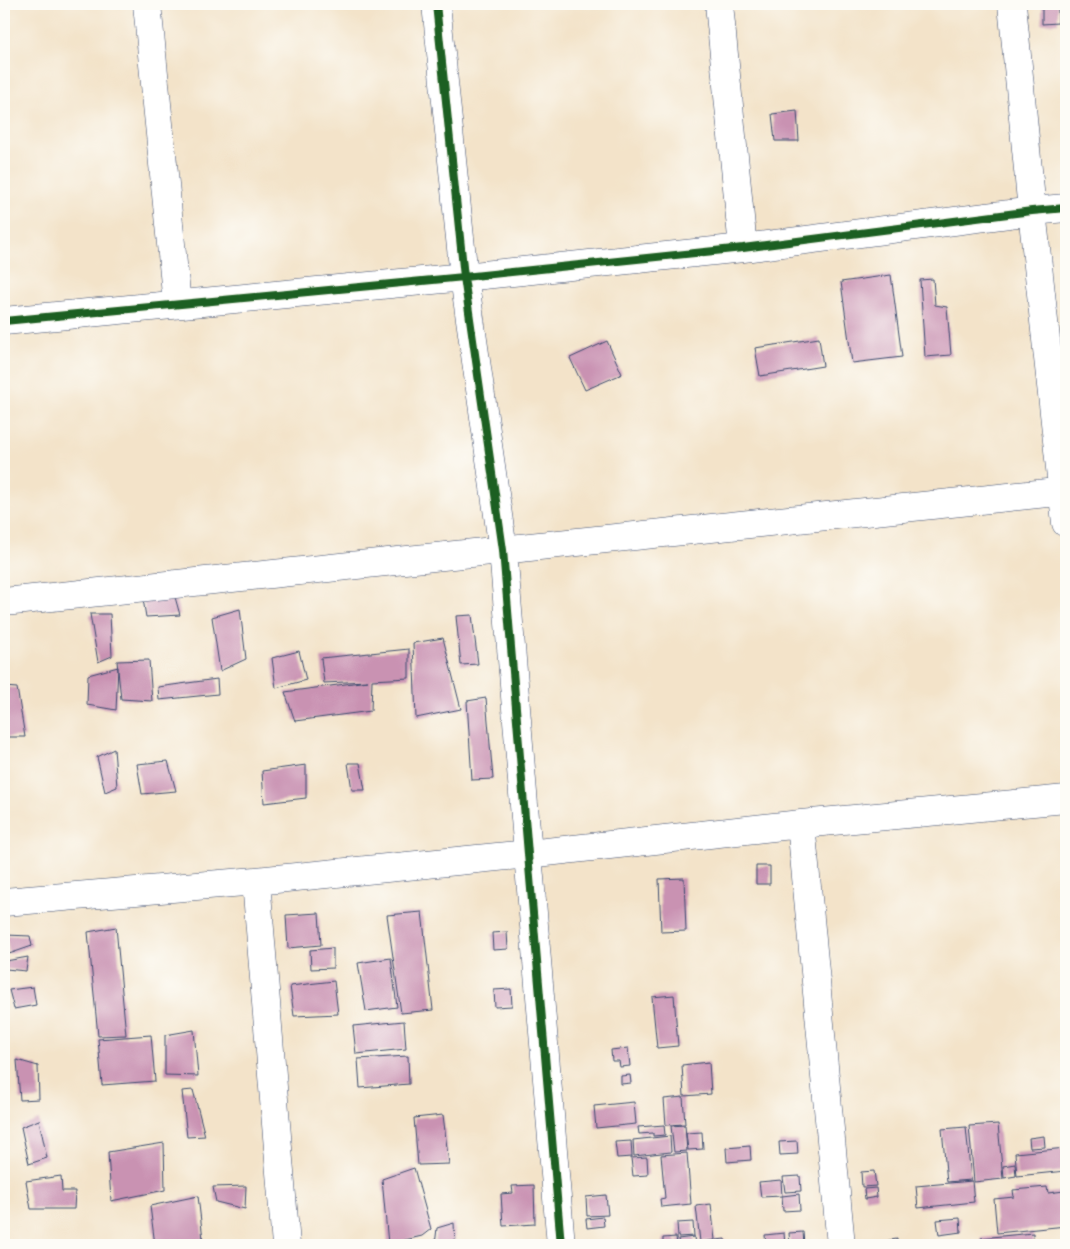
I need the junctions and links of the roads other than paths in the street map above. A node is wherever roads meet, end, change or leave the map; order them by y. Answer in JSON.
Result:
{"nodes":[{"id":1,"x":147,"y":4,"type":"edge"},
{"id":2,"x":436,"y":4,"type":"edge"},
{"id":3,"x":719,"y":4,"type":"edge"},
{"id":4,"x":1012,"y":4,"type":"edge"},
{"id":5,"x":1066,"y":208,"type":"edge"},
{"id":6,"x":1032,"y":211,"type":"junction"},
{"id":7,"x":743,"y":248,"type":"junction"},
{"id":8,"x":464,"y":277,"type":"junction"},
{"id":9,"x":177,"y":304,"type":"junction"},
{"id":10,"x":4,"y":321,"type":"edge"},
{"id":11,"x":1064,"y":491,"type":"edge"},
{"id":12,"x":1066,"y":523,"type":"edge"},
{"id":13,"x":503,"y":550,"type":"junction"},
{"id":14,"x":4,"y":602,"type":"edge"},
{"id":15,"x":1066,"y":800,"type":"edge"},
{"id":16,"x":800,"y":824,"type":"junction"},
{"id":17,"x":528,"y":854,"type":"junction"},
{"id":18,"x":256,"y":881,"type":"junction"},
{"id":19,"x":4,"y":902,"type":"edge"},
{"id":20,"x":286,"y":1245,"type":"edge"},
{"id":21,"x":561,"y":1245,"type":"edge"},
{"id":22,"x":841,"y":1245,"type":"edge"}],
"edges":[{"from":1,"to":9,"type":"street"},
{"from":2,"to":8,"type":"street"},
{"from":3,"to":7,"type":"street"},
{"from":4,"to":6,"type":"street"},
{"from":5,"to":6,"type":"street"},
{"from":6,"to":7,"type":"street"},
{"from":6,"to":11,"type":"street"},
{"from":7,"to":8,"type":"street"},
{"from":8,"to":9,"type":"street"},
{"from":8,"to":13,"type":"street"},
{"from":9,"to":10,"type":"street"},
{"from":11,"to":12,"type":"street"},
{"from":11,"to":13,"type":"street"},
{"from":13,"to":14,"type":"street"},
{"from":13,"to":17,"type":"street"},
{"from":15,"to":16,"type":"street"},
{"from":16,"to":17,"type":"street"},
{"from":16,"to":22,"type":"street"},
{"from":17,"to":18,"type":"street"},
{"from":17,"to":21,"type":"street"},
{"from":18,"to":19,"type":"street"},
{"from":18,"to":20,"type":"street"}]}
